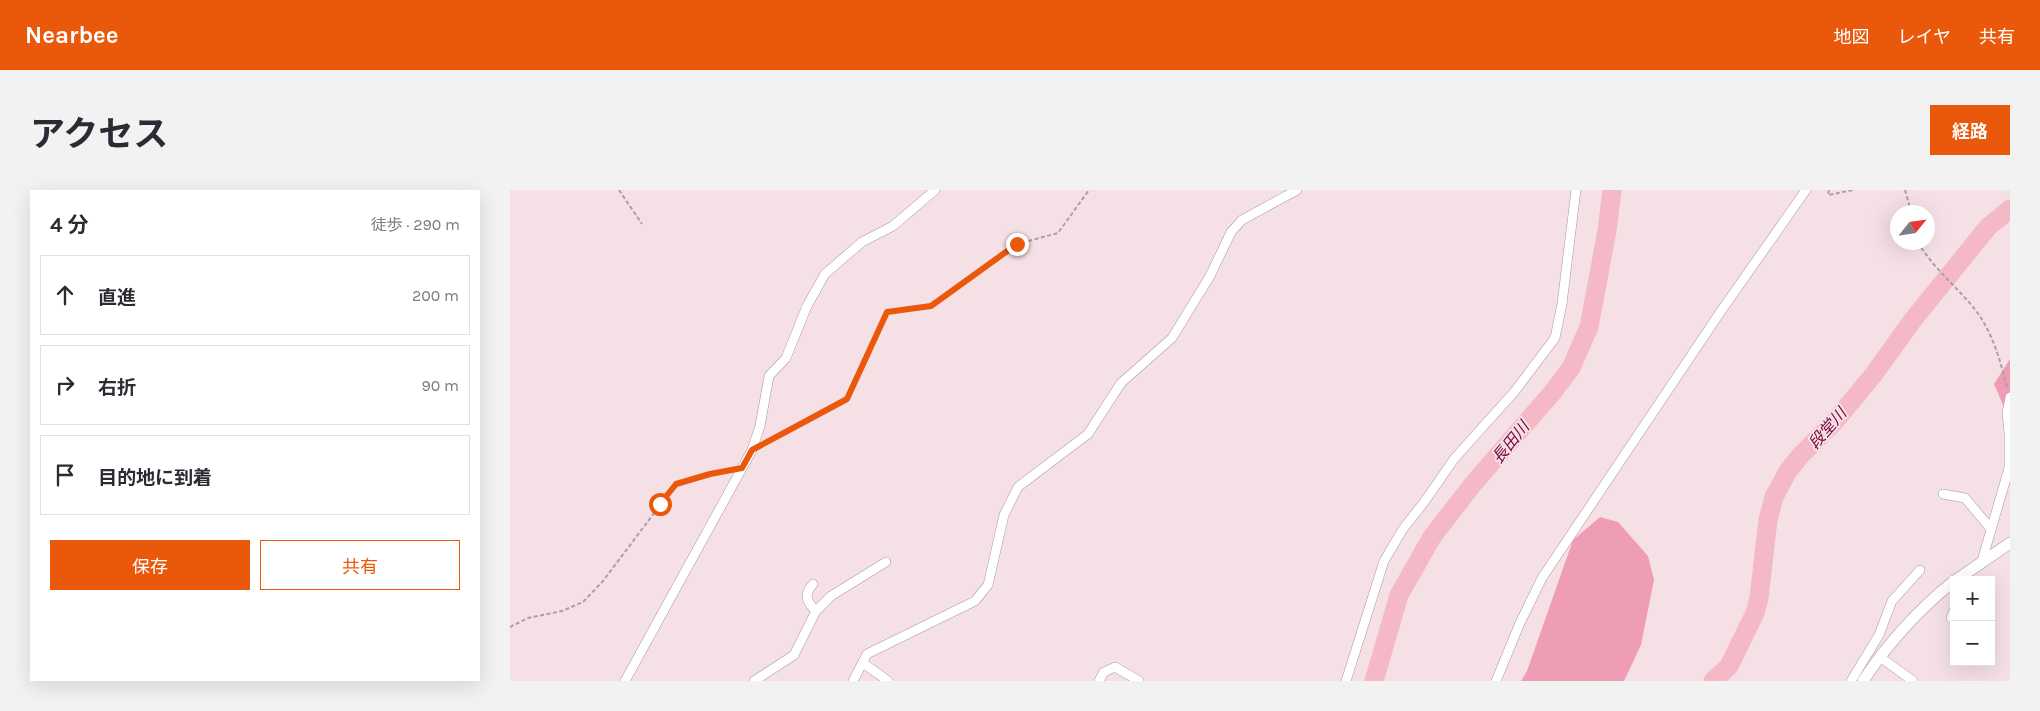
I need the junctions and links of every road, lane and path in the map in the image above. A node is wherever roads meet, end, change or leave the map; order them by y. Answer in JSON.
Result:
{"nodes":[{"id":1,"x":619,"y":190,"type":"edge"},
{"id":2,"x":935,"y":190,"type":"edge"},
{"id":3,"x":1089,"y":190,"type":"edge"},
{"id":4,"x":1297,"y":190,"type":"edge"},
{"id":5,"x":1576,"y":190,"type":"edge"},
{"id":6,"x":1806,"y":190,"type":"edge"},
{"id":7,"x":1829,"y":190,"type":"edge"},
{"id":8,"x":1852,"y":190,"type":"edge"},
{"id":9,"x":1905,"y":190,"type":"edge"},
{"id":10,"x":1909,"y":205,"type":"edge"},
{"id":11,"x":642,"y":224,"type":"dead end"},
{"id":12,"x":1924,"y":250,"type":"edge"},
{"id":13,"x":2010,"y":397,"type":"edge"},
{"id":14,"x":752,"y":450,"type":"junction"},
{"id":15,"x":742,"y":468,"type":"junction"},
{"id":16,"x":1943,"y":494,"type":"dead end"},
{"id":17,"x":1991,"y":530,"type":"junction"},
{"id":18,"x":2010,"y":543,"type":"edge"},
{"id":19,"x":886,"y":562,"type":"dead end"},
{"id":20,"x":1978,"y":564,"type":"junction"},
{"id":21,"x":1920,"y":570,"type":"dead end"},
{"id":22,"x":1962,"y":576,"type":"edge"},
{"id":23,"x":1970,"y":576,"type":"edge"},
{"id":24,"x":813,"y":584,"type":"dead end"},
{"id":25,"x":1950,"y":585,"type":"edge"},
{"id":26,"x":816,"y":611,"type":"junction"},
{"id":27,"x":510,"y":626,"type":"edge"},
{"id":28,"x":1880,"y":657,"type":"junction"},
{"id":29,"x":863,"y":663,"type":"junction"},
{"id":30,"x":625,"y":681,"type":"edge"},
{"id":31,"x":754,"y":681,"type":"edge"},
{"id":32,"x":852,"y":681,"type":"edge"},
{"id":33,"x":888,"y":681,"type":"edge"},
{"id":34,"x":1099,"y":681,"type":"edge"},
{"id":35,"x":1139,"y":681,"type":"edge"},
{"id":36,"x":1346,"y":681,"type":"edge"},
{"id":37,"x":1496,"y":681,"type":"edge"},
{"id":38,"x":1851,"y":681,"type":"edge"},
{"id":39,"x":1863,"y":681,"type":"edge"},
{"id":40,"x":1913,"y":681,"type":"edge"}],
"edges":[{"from":1,"to":11,"type":"path"},
{"from":2,"to":14,"type":"street"},
{"from":3,"to":14,"type":"path"},
{"from":4,"to":29,"type":"street"},
{"from":5,"to":36,"type":"street"},
{"from":6,"to":37,"type":"street"},
{"from":7,"to":8,"type":"path"},
{"from":9,"to":10,"type":"path"},
{"from":12,"to":13,"type":"path"},
{"from":13,"to":17,"type":"street"},
{"from":14,"to":15,"type":"street"},
{"from":15,"to":27,"type":"path"},
{"from":15,"to":30,"type":"street"},
{"from":16,"to":17,"type":"street"},
{"from":17,"to":20,"type":"street"},
{"from":18,"to":20,"type":"main road"},
{"from":19,"to":26,"type":"street"},
{"from":20,"to":22,"type":"main road"},
{"from":20,"to":23,"type":"street"},
{"from":21,"to":38,"type":"street"},
{"from":24,"to":26,"type":"street"},
{"from":25,"to":28,"type":"main road"},
{"from":26,"to":31,"type":"street"},
{"from":28,"to":39,"type":"main road"},
{"from":28,"to":40,"type":"street"},
{"from":29,"to":32,"type":"street"},
{"from":29,"to":33,"type":"street"},
{"from":34,"to":35,"type":"street"}]}
